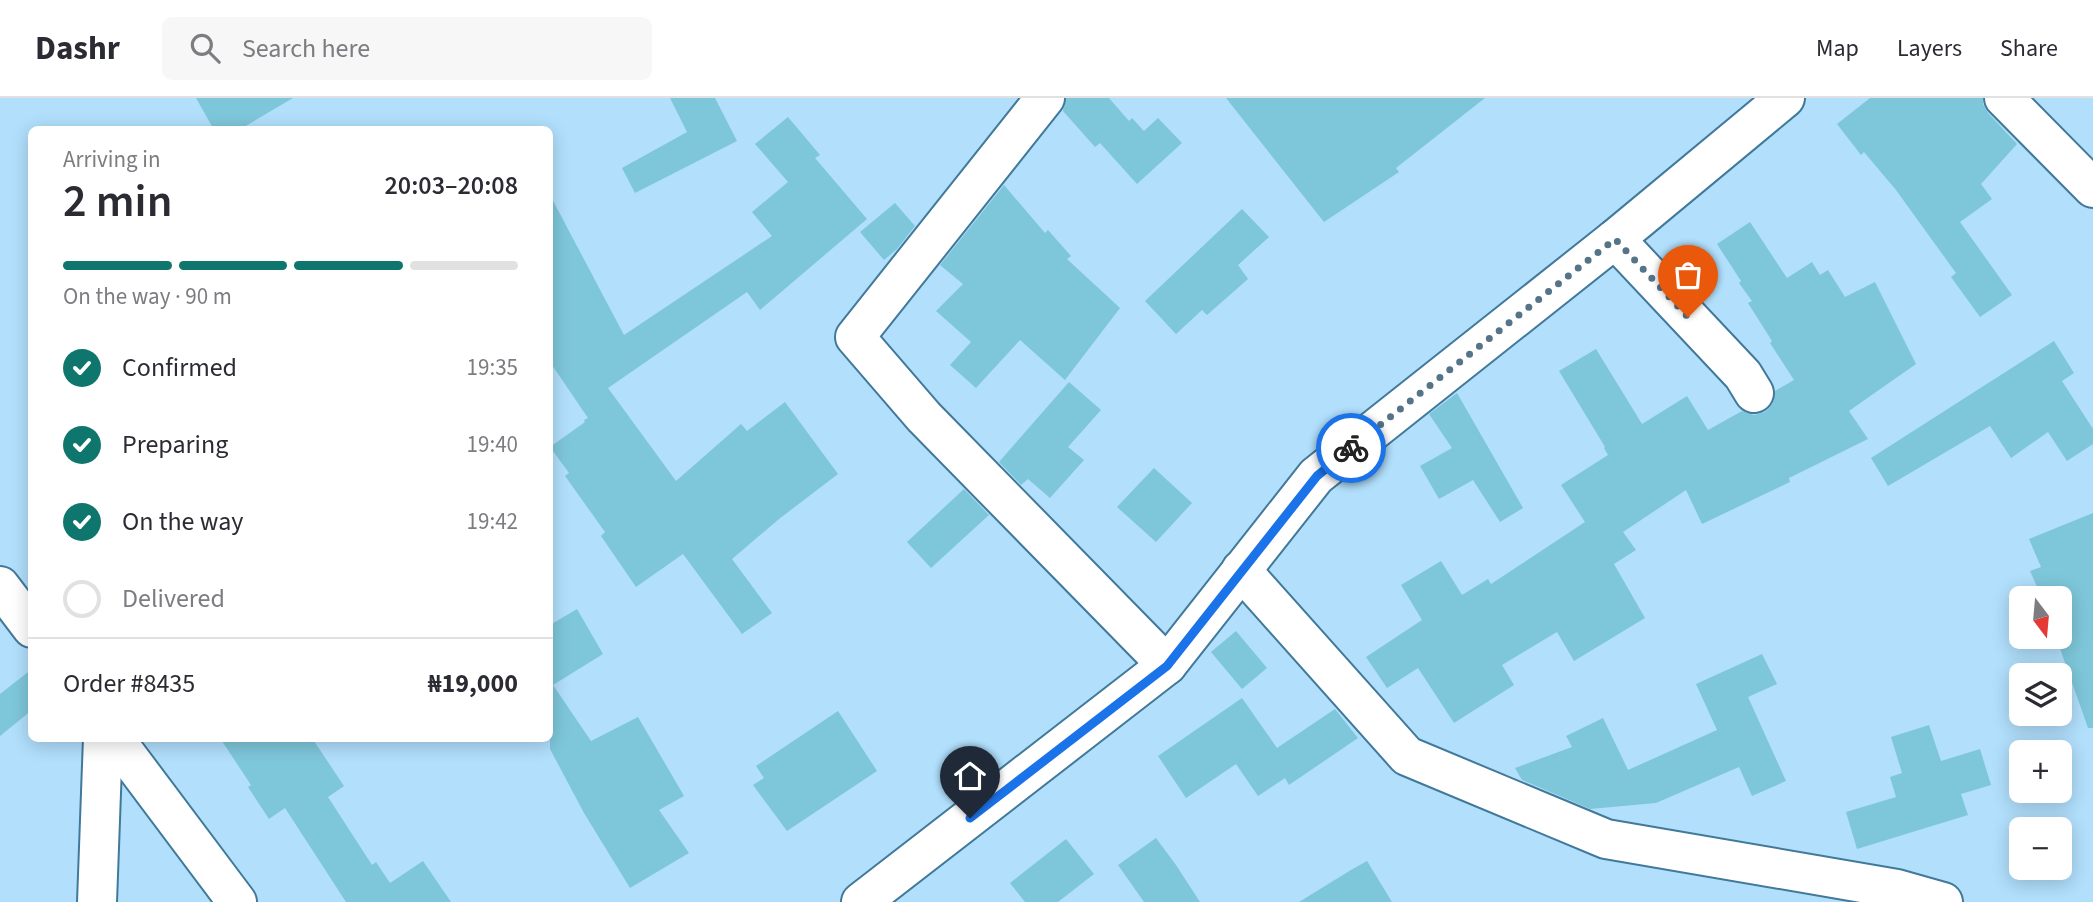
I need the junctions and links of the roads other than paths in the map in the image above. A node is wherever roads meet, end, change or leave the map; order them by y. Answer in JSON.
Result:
{"nodes":[{"id":1,"x":1045,"y":98,"type":"edge"},
{"id":2,"x":1785,"y":98,"type":"edge"},
{"id":3,"x":2004,"y":98,"type":"edge"},
{"id":4,"x":2093,"y":188,"type":"edge"},
{"id":5,"x":1615,"y":239,"type":"junction"},
{"id":6,"x":1754,"y":393,"type":"dead end"},
{"id":7,"x":1241,"y":570,"type":"junction"},
{"id":8,"x":0,"y":586,"type":"edge"},
{"id":9,"x":28,"y":623,"type":"edge"},
{"id":10,"x":1167,"y":666,"type":"junction"},
{"id":11,"x":103,"y":742,"type":"edge"},
{"id":12,"x":117,"y":742,"type":"edge"},
{"id":13,"x":97,"y":902,"type":"edge"},
{"id":14,"x":237,"y":902,"type":"edge"},
{"id":15,"x":861,"y":902,"type":"edge"},
{"id":16,"x":1943,"y":902,"type":"edge"}],
"edges":[{"from":1,"to":10,"type":"street"},
{"from":2,"to":5,"type":"street"},
{"from":3,"to":4,"type":"street"},
{"from":5,"to":6,"type":"street"},
{"from":5,"to":7,"type":"street"},
{"from":7,"to":10,"type":"street"},
{"from":7,"to":16,"type":"street"},
{"from":8,"to":9,"type":"street"},
{"from":10,"to":15,"type":"street"},
{"from":11,"to":13,"type":"street"},
{"from":12,"to":14,"type":"street"}]}
